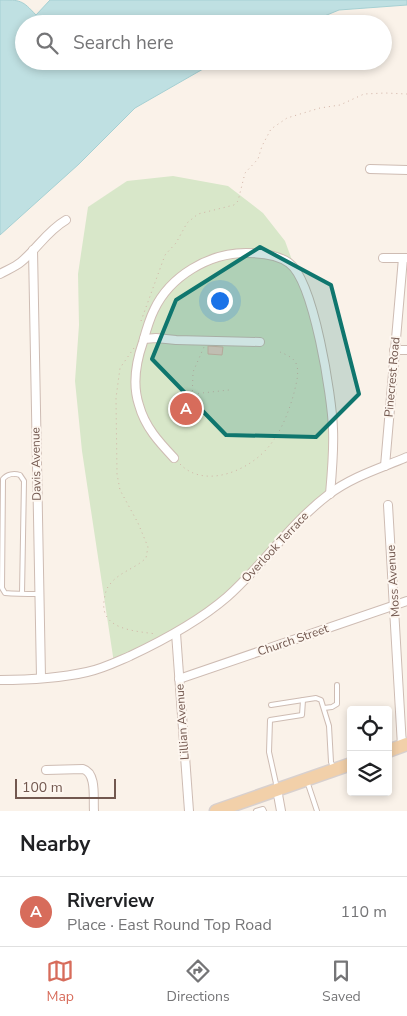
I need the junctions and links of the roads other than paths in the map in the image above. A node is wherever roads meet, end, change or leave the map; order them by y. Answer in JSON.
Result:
{"nodes":[{"id":1,"x":370,"y":169,"type":"dead end"},
{"id":2,"x":407,"y":170,"type":"edge"},
{"id":3,"x":66,"y":220,"type":"dead end"},
{"id":4,"x":33,"y":250,"type":"junction"},
{"id":5,"x":383,"y":258,"type":"dead end"},
{"id":6,"x":405,"y":258,"type":"edge"},
{"id":7,"x":0,"y":274,"type":"edge"},
{"id":8,"x":143,"y":342,"type":"junction"},
{"id":9,"x":260,"y":342,"type":"dead end"},
{"id":10,"x":394,"y":350,"type":"junction"},
{"id":11,"x":407,"y":350,"type":"edge"},
{"id":12,"x":407,"y":457,"type":"edge"},
{"id":13,"x":174,"y":458,"type":"road end"},
{"id":14,"x":385,"y":466,"type":"junction"},
{"id":15,"x":330,"y":494,"type":"junction"},
{"id":16,"x":388,"y":505,"type":"dead end"},
{"id":17,"x":22,"y":594,"type":"junction"},
{"id":18,"x":39,"y":594,"type":"junction"},
{"id":19,"x":407,"y":600,"type":"edge"},
{"id":20,"x":394,"y":605,"type":"junction"},
{"id":21,"x":176,"y":633,"type":"junction"},
{"id":22,"x":41,"y":678,"type":"junction"},
{"id":23,"x":179,"y":679,"type":"junction"},
{"id":24,"x":0,"y":680,"type":"edge"},
{"id":25,"x":337,"y":686,"type":"dead end"},
{"id":26,"x":303,"y":700,"type":"junction"},
{"id":27,"x":271,"y":705,"type":"dead end"},
{"id":28,"x":324,"y":708,"type":"junction"},
{"id":29,"x":405,"y":745,"type":"edge"},
{"id":30,"x":392,"y":750,"type":"edge"},
{"id":31,"x":347,"y":765,"type":"edge"},
{"id":32,"x":46,"y":770,"type":"dead end"},
{"id":33,"x":334,"y":770,"type":"junction"},
{"id":34,"x":306,"y":779,"type":"junction"},
{"id":35,"x":277,"y":789,"type":"junction"},
{"id":36,"x":230,"y":809,"type":"edge"},
{"id":37,"x":94,"y":811,"type":"edge"},
{"id":38,"x":188,"y":811,"type":"edge"},
{"id":39,"x":216,"y":811,"type":"edge"},
{"id":40,"x":256,"y":811,"type":"edge"},
{"id":41,"x":264,"y":811,"type":"edge"},
{"id":42,"x":281,"y":811,"type":"edge"},
{"id":43,"x":317,"y":811,"type":"edge"}],
"edges":[{"from":1,"to":2,"type":"street"},
{"from":3,"to":4,"type":"street"},
{"from":4,"to":7,"type":"street"},
{"from":4,"to":18,"type":"street","name":"Davis Avenue"},
{"from":5,"to":6,"type":"street"},
{"from":6,"to":10,"type":"street","name":"Pinecrest Road"},
{"from":8,"to":9,"type":"street"},
{"from":8,"to":13,"type":"street"},
{"from":8,"to":15,"type":"street"},
{"from":10,"to":11,"type":"street"},
{"from":10,"to":14,"type":"street","name":"Pinecrest Road"},
{"from":12,"to":14,"type":"street","name":"Overlook Terrace"},
{"from":14,"to":15,"type":"street","name":"Overlook Terrace"},
{"from":15,"to":21,"type":"street","name":"Overlook Terrace"},
{"from":16,"to":20,"type":"street","name":"Moss Avenue"},
{"from":17,"to":17,"type":"lane"},
{"from":17,"to":18,"type":"lane"},
{"from":18,"to":22,"type":"street","name":"Davis Avenue"},
{"from":19,"to":20,"type":"street","name":"Church Street"},
{"from":20,"to":23,"type":"street","name":"Church Street"},
{"from":20,"to":29,"type":"street","name":"Moss Avenue"},
{"from":21,"to":22,"type":"street","name":"Overlook Terrace"},
{"from":21,"to":23,"type":"street","name":"Lillian Avenue"},
{"from":22,"to":24,"type":"street","name":"Overlook Terrace"},
{"from":23,"to":38,"type":"street","name":"Lillian Avenue"},
{"from":25,"to":28,"type":"lane"},
{"from":26,"to":27,"type":"lane"},
{"from":26,"to":28,"type":"lane"},
{"from":26,"to":35,"type":"lane"},
{"from":28,"to":33,"type":"lane"},
{"from":29,"to":30,"type":"main road"},
{"from":31,"to":33,"type":"main road"},
{"from":32,"to":37,"type":"street"},
{"from":33,"to":34,"type":"main road"},
{"from":34,"to":35,"type":"main road"},
{"from":34,"to":43,"type":"lane"},
{"from":35,"to":36,"type":"main road"},
{"from":35,"to":42,"type":"street"},
{"from":36,"to":39,"type":"main road"},
{"from":40,"to":41,"type":"lane"}]}
